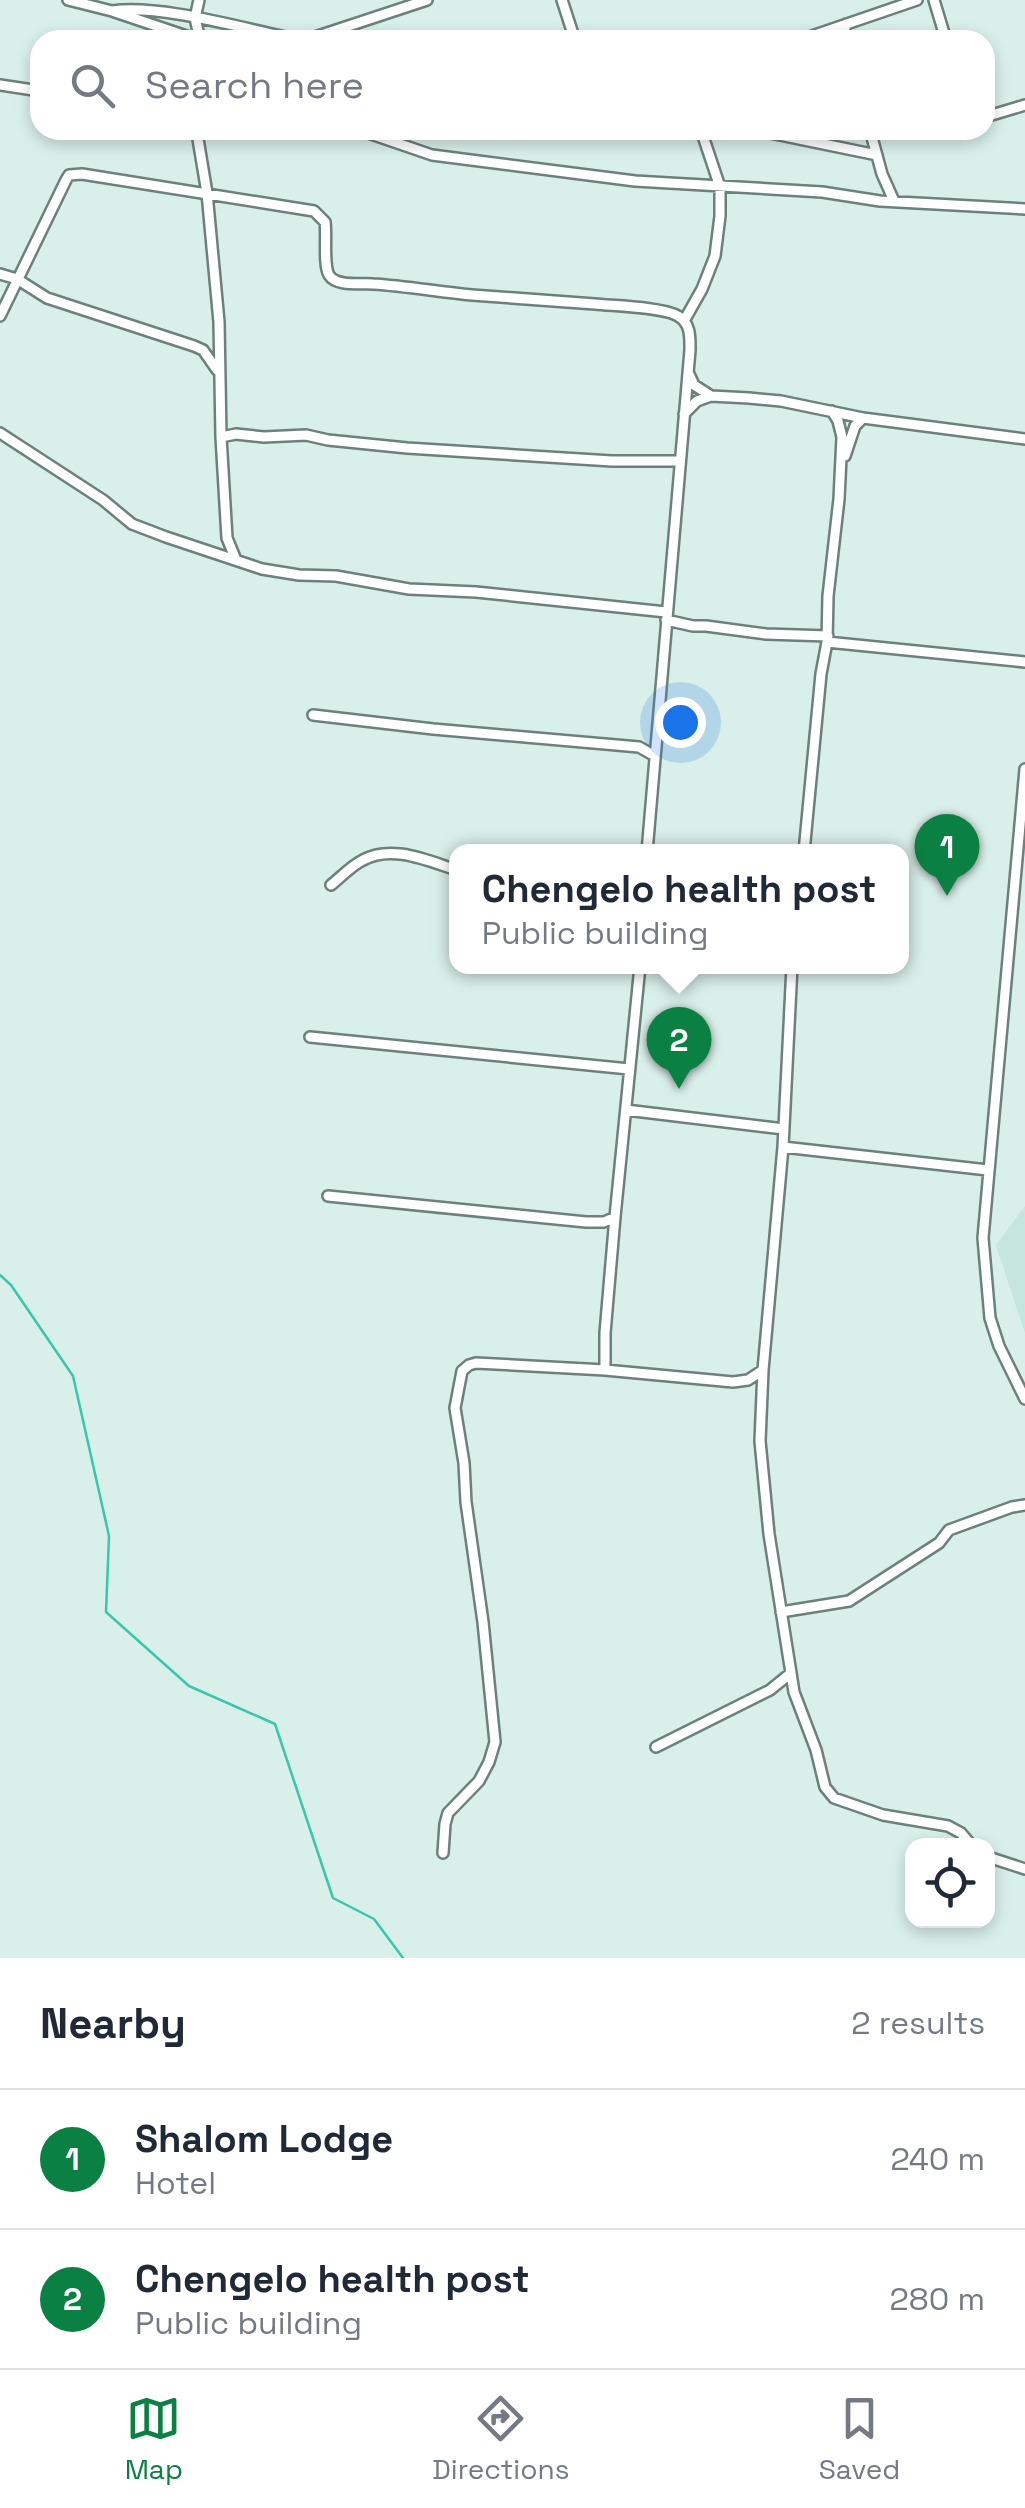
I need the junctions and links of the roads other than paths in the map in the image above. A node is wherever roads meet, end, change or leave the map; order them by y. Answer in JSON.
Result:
{"nodes":[{"id":1,"x":68,"y":0,"type":"edge"},
{"id":2,"x":199,"y":0,"type":"edge"},
{"id":3,"x":426,"y":0,"type":"edge"},
{"id":4,"x":562,"y":0,"type":"edge"},
{"id":5,"x":916,"y":0,"type":"edge"},
{"id":6,"x":934,"y":0,"type":"edge"},
{"id":7,"x":112,"y":11,"type":"junction"},
{"id":8,"x":195,"y":18,"type":"junction"},
{"id":9,"x":846,"y":24,"type":"junction"},
{"id":10,"x":169,"y":30,"type":"edge"},
{"id":11,"x":197,"y":30,"type":"edge"},
{"id":12,"x":254,"y":30,"type":"edge"},
{"id":13,"x":334,"y":30,"type":"edge"},
{"id":14,"x":572,"y":30,"type":"edge"},
{"id":15,"x":829,"y":30,"type":"edge"},
{"id":16,"x":844,"y":30,"type":"edge"},
{"id":17,"x":943,"y":30,"type":"edge"},
{"id":18,"x":0,"y":85,"type":"edge"},
{"id":19,"x":30,"y":90,"type":"edge"},
{"id":20,"x":1025,"y":104,"type":"edge"},
{"id":21,"x":995,"y":114,"type":"edge"},
{"id":22,"x":198,"y":140,"type":"edge"},
{"id":23,"x":388,"y":140,"type":"edge"},
{"id":24,"x":704,"y":140,"type":"edge"},
{"id":25,"x":804,"y":140,"type":"edge"},
{"id":26,"x":873,"y":140,"type":"edge"},
{"id":27,"x":877,"y":155,"type":"junction"},
{"id":28,"x":206,"y":179,"type":"junction"},
{"id":29,"x":720,"y":186,"type":"junction"},
{"id":30,"x":192,"y":191,"type":"junction"},
{"id":31,"x":207,"y":194,"type":"junction"},
{"id":32,"x":894,"y":202,"type":"junction"},
{"id":33,"x":1025,"y":209,"type":"edge"},
{"id":34,"x":0,"y":274,"type":"edge"},
{"id":35,"x":17,"y":279,"type":"junction"},
{"id":36,"x":0,"y":316,"type":"edge"},
{"id":37,"x":684,"y":321,"type":"junction"},
{"id":38,"x":219,"y":342,"type":"junction"},
{"id":39,"x":203,"y":350,"type":"junction"},
{"id":40,"x":688,"y":372,"type":"junction"},
{"id":41,"x":220,"y":375,"type":"junction"},
{"id":42,"x":711,"y":396,"type":"junction"},
{"id":43,"x":832,"y":411,"type":"junction"},
{"id":44,"x":684,"y":414,"type":"junction"},
{"id":45,"x":863,"y":418,"type":"junction"},
{"id":46,"x":221,"y":421,"type":"junction"},
{"id":47,"x":0,"y":433,"type":"edge"},
{"id":48,"x":236,"y":434,"type":"junction"},
{"id":49,"x":221,"y":437,"type":"junction"},
{"id":50,"x":1025,"y":439,"type":"edge"},
{"id":51,"x":680,"y":461,"type":"junction"},
{"id":52,"x":841,"y":468,"type":"junction"},
{"id":53,"x":227,"y":538,"type":"junction"},
{"id":54,"x":214,"y":552,"type":"junction"},
{"id":55,"x":236,"y":560,"type":"junction"},
{"id":56,"x":666,"y":616,"type":"junction"},
{"id":57,"x":828,"y":639,"type":"junction"},
{"id":58,"x":1025,"y":662,"type":"edge"},
{"id":59,"x":314,"y":715,"type":"dead end"},
{"id":60,"x":657,"y":736,"type":"junction"},
{"id":61,"x":639,"y":747,"type":"junction"},
{"id":62,"x":655,"y":756,"type":"junction"},
{"id":63,"x":1025,"y":769,"type":"edge"},
{"id":64,"x":648,"y":844,"type":"edge"},
{"id":65,"x":805,"y":844,"type":"edge"},
{"id":66,"x":449,"y":868,"type":"edge"},
{"id":67,"x":331,"y":885,"type":"dead end"},
{"id":68,"x":639,"y":974,"type":"edge"},
{"id":69,"x":792,"y":974,"type":"edge"},
{"id":70,"x":310,"y":1037,"type":"dead end"},
{"id":71,"x":629,"y":1069,"type":"junction"},
{"id":72,"x":626,"y":1110,"type":"junction"},
{"id":73,"x":784,"y":1129,"type":"junction"},
{"id":74,"x":783,"y":1146,"type":"junction"},
{"id":75,"x":988,"y":1170,"type":"junction"},
{"id":76,"x":328,"y":1196,"type":"dead end"},
{"id":77,"x":616,"y":1216,"type":"junction"},
{"id":78,"x":605,"y":1370,"type":"junction"},
{"id":79,"x":764,"y":1370,"type":"junction"},
{"id":80,"x":1025,"y":1399,"type":"edge"},
{"id":81,"x":1025,"y":1505,"type":"edge"},
{"id":82,"x":781,"y":1612,"type":"junction"},
{"id":83,"x":792,"y":1674,"type":"junction"},
{"id":84,"x":656,"y":1747,"type":"dead end"},
{"id":85,"x":965,"y":1838,"type":"edge"},
{"id":86,"x":443,"y":1854,"type":"dead end"},
{"id":87,"x":995,"y":1859,"type":"edge"},
{"id":88,"x":1025,"y":1869,"type":"edge"}],
"edges":[{"from":1,"to":7,"type":"street"},
{"from":2,"to":8,"type":"street"},
{"from":3,"to":13,"type":"street"},
{"from":4,"to":14,"type":"street"},
{"from":5,"to":9,"type":"street"},
{"from":6,"to":17,"type":"street"},
{"from":7,"to":8,"type":"street"},
{"from":7,"to":10,"type":"street"},
{"from":8,"to":11,"type":"street"},
{"from":8,"to":12,"type":"street"},
{"from":9,"to":15,"type":"street"},
{"from":9,"to":16,"type":"street"},
{"from":18,"to":19,"type":"street"},
{"from":20,"to":21,"type":"street"},
{"from":22,"to":28,"type":"street"},
{"from":23,"to":29,"type":"street"},
{"from":24,"to":29,"type":"street"},
{"from":25,"to":27,"type":"street"},
{"from":26,"to":27,"type":"street"},
{"from":27,"to":32,"type":"street"},
{"from":28,"to":30,"type":"street"},
{"from":28,"to":31,"type":"street"},
{"from":29,"to":32,"type":"street"},
{"from":29,"to":37,"type":"street"},
{"from":30,"to":31,"type":"street"},
{"from":30,"to":35,"type":"street"},
{"from":31,"to":37,"type":"street"},
{"from":31,"to":38,"type":"street"},
{"from":32,"to":33,"type":"street"},
{"from":34,"to":35,"type":"street"},
{"from":35,"to":36,"type":"street"},
{"from":35,"to":39,"type":"street"},
{"from":37,"to":40,"type":"street"},
{"from":38,"to":39,"type":"street"},
{"from":38,"to":41,"type":"street"},
{"from":39,"to":41,"type":"street"},
{"from":40,"to":42,"type":"street"},
{"from":40,"to":44,"type":"street"},
{"from":41,"to":46,"type":"street"},
{"from":42,"to":43,"type":"street"},
{"from":42,"to":44,"type":"street"},
{"from":43,"to":45,"type":"street"},
{"from":43,"to":52,"type":"street"},
{"from":44,"to":51,"type":"street"},
{"from":45,"to":50,"type":"street"},
{"from":45,"to":52,"type":"street"},
{"from":46,"to":48,"type":"street"},
{"from":46,"to":49,"type":"street"},
{"from":47,"to":54,"type":"street"},
{"from":48,"to":49,"type":"street"},
{"from":48,"to":51,"type":"street"},
{"from":49,"to":53,"type":"street"},
{"from":51,"to":56,"type":"street"},
{"from":52,"to":57,"type":"street"},
{"from":53,"to":54,"type":"street"},
{"from":53,"to":55,"type":"street"},
{"from":54,"to":55,"type":"street"},
{"from":55,"to":56,"type":"street"},
{"from":56,"to":57,"type":"street"},
{"from":56,"to":60,"type":"street"},
{"from":57,"to":58,"type":"street"},
{"from":57,"to":65,"type":"street"},
{"from":59,"to":61,"type":"street"},
{"from":60,"to":61,"type":"street"},
{"from":60,"to":62,"type":"street"},
{"from":61,"to":62,"type":"street"},
{"from":62,"to":64,"type":"street"},
{"from":63,"to":75,"type":"street"},
{"from":66,"to":67,"type":"street"},
{"from":68,"to":71,"type":"street"},
{"from":69,"to":73,"type":"street"},
{"from":70,"to":71,"type":"street"},
{"from":71,"to":72,"type":"street"},
{"from":72,"to":73,"type":"street"},
{"from":72,"to":77,"type":"street"},
{"from":73,"to":74,"type":"street"},
{"from":74,"to":75,"type":"street"},
{"from":74,"to":79,"type":"street"},
{"from":75,"to":80,"type":"street"},
{"from":76,"to":77,"type":"street"},
{"from":77,"to":78,"type":"street"},
{"from":78,"to":79,"type":"street"},
{"from":78,"to":86,"type":"street"},
{"from":79,"to":82,"type":"street"},
{"from":81,"to":82,"type":"street"},
{"from":82,"to":83,"type":"street"},
{"from":83,"to":84,"type":"street"},
{"from":83,"to":85,"type":"street"},
{"from":87,"to":88,"type":"street"}]}
